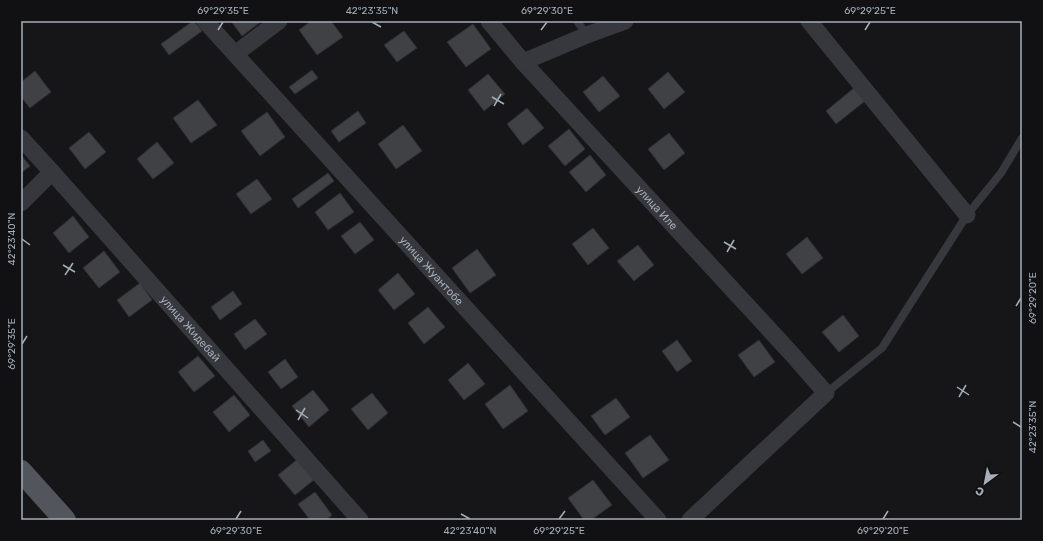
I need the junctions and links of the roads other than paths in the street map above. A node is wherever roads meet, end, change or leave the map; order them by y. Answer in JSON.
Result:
{"nodes":[{"id":1,"x":205,"y":21,"type":"edge"},
{"id":2,"x":279,"y":21,"type":"edge"},
{"id":3,"x":489,"y":21,"type":"edge"},
{"id":4,"x":577,"y":21,"type":"edge"},
{"id":5,"x":624,"y":21,"type":"edge"},
{"id":6,"x":809,"y":21,"type":"edge"},
{"id":7,"x":587,"y":36,"type":"junction"},
{"id":8,"x":234,"y":54,"type":"junction"},
{"id":9,"x":524,"y":62,"type":"junction"},
{"id":10,"x":21,"y":138,"type":"edge"},
{"id":11,"x":1022,"y":138,"type":"edge"},
{"id":12,"x":52,"y":172,"type":"junction"},
{"id":13,"x":21,"y":203,"type":"edge"},
{"id":14,"x":967,"y":215,"type":"junction"},
{"id":15,"x":826,"y":393,"type":"junction"},
{"id":16,"x":21,"y":471,"type":"edge"},
{"id":17,"x":65,"y":520,"type":"edge"},
{"id":18,"x":360,"y":520,"type":"edge"},
{"id":19,"x":658,"y":520,"type":"edge"},
{"id":20,"x":690,"y":520,"type":"edge"}],
"edges":[{"from":1,"to":8,"type":"street","name":"улица Жуантобе"},
{"from":2,"to":8,"type":"street"},
{"from":3,"to":9,"type":"street","name":"улица Иле"},
{"from":4,"to":7,"type":"lane"},
{"from":5,"to":7,"type":"street"},
{"from":6,"to":14,"type":"street"},
{"from":7,"to":9,"type":"street"},
{"from":8,"to":19,"type":"street","name":"улица Жуантобе"},
{"from":9,"to":15,"type":"street","name":"улица Иле"},
{"from":10,"to":12,"type":"street","name":"улица Жидебай"},
{"from":11,"to":14,"type":"lane"},
{"from":12,"to":13,"type":"street"},
{"from":12,"to":18,"type":"street","name":"улица Жидебай"},
{"from":14,"to":15,"type":"lane"},
{"from":15,"to":20,"type":"street"},
{"from":16,"to":17,"type":"main road"}]}
